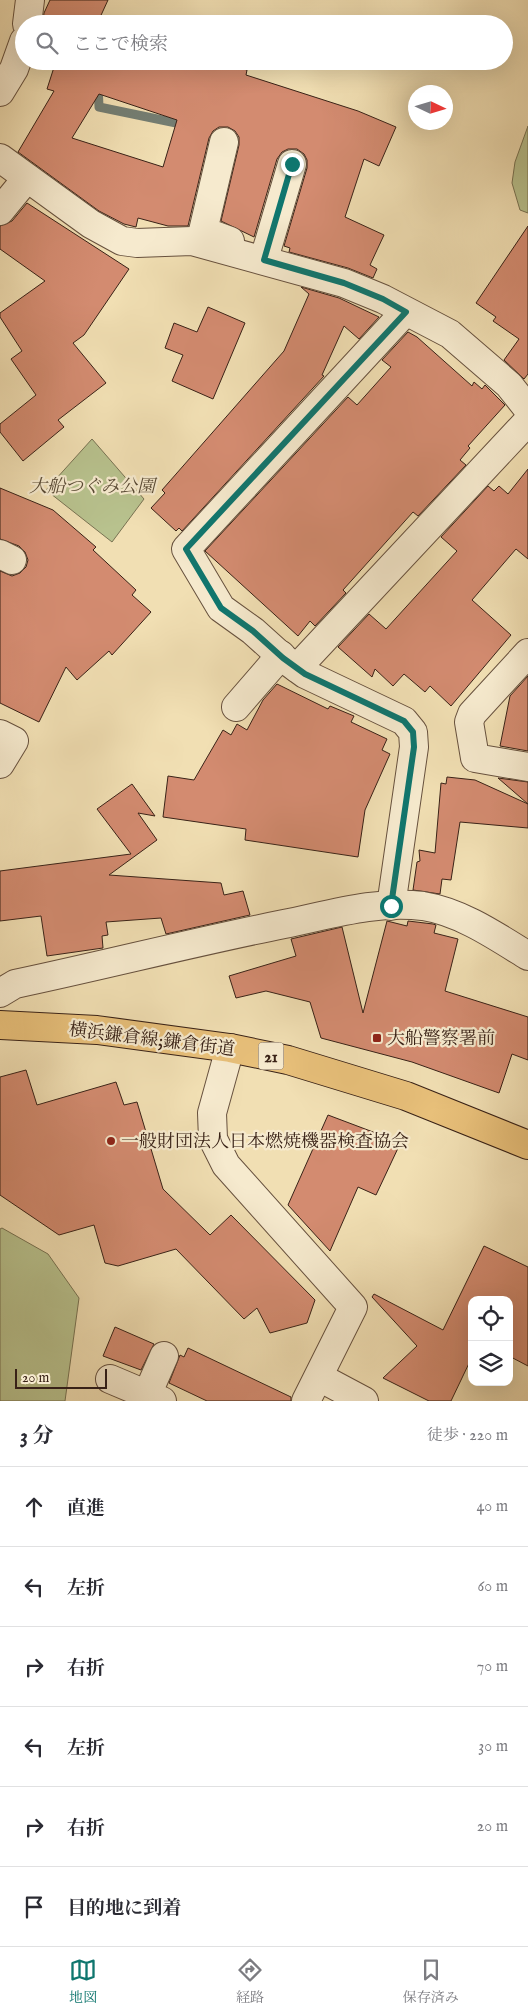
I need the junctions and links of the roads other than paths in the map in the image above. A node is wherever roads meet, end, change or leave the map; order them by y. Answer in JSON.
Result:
{"nodes":[{"id":1,"x":30,"y":0,"type":"edge"},
{"id":2,"x":28,"y":15,"type":"edge"},
{"id":3,"x":15,"y":66,"type":"edge"},
{"id":4,"x":0,"y":92,"type":"edge"},
{"id":5,"x":224,"y":142,"type":"dead end"},
{"id":6,"x":0,"y":158,"type":"edge"},
{"id":7,"x":292,"y":164,"type":"dead end"},
{"id":8,"x":27,"y":178,"type":"junction"},
{"id":9,"x":0,"y":211,"type":"edge"},
{"id":10,"x":265,"y":255,"type":"junction"},
{"id":11,"x":406,"y":312,"type":"junction"},
{"id":12,"x":528,"y":409,"type":"edge"},
{"id":13,"x":528,"y":421,"type":"edge"},
{"id":14,"x":528,"y":653,"type":"edge"},
{"id":15,"x":289,"y":662,"type":"junction"},
{"id":16,"x":236,"y":707,"type":"dead end"},
{"id":17,"x":0,"y":734,"type":"edge"},
{"id":18,"x":0,"y":764,"type":"edge"},
{"id":19,"x":528,"y":767,"type":"edge"},
{"id":20,"x":391,"y":906,"type":"junction"},
{"id":21,"x":528,"y":956,"type":"edge"},
{"id":22,"x":0,"y":993,"type":"edge"},
{"id":23,"x":0,"y":1025,"type":"edge"},
{"id":24,"x":230,"y":1048,"type":"junction"},
{"id":25,"x":528,"y":1144,"type":"edge"},
{"id":26,"x":164,"y":1356,"type":"dead end"},
{"id":27,"x":319,"y":1377,"type":"junction"},
{"id":28,"x":110,"y":1379,"type":"dead end"},
{"id":29,"x":155,"y":1398,"type":"edge"},
{"id":30,"x":306,"y":1401,"type":"edge"},
{"id":31,"x":364,"y":1401,"type":"edge"}],
"edges":[{"from":1,"to":2,"type":"street"},
{"from":3,"to":4,"type":"street"},
{"from":5,"to":10,"type":"street"},
{"from":6,"to":8,"type":"street"},
{"from":7,"to":10,"type":"street"},
{"from":8,"to":9,"type":"street"},
{"from":8,"to":10,"type":"street"},
{"from":10,"to":11,"type":"street"},
{"from":11,"to":12,"type":"street"},
{"from":11,"to":15,"type":"street"},
{"from":13,"to":15,"type":"street"},
{"from":14,"to":19,"type":"street"},
{"from":15,"to":16,"type":"street"},
{"from":15,"to":20,"type":"street"},
{"from":17,"to":18,"type":"street"},
{"from":20,"to":21,"type":"street"},
{"from":20,"to":22,"type":"street"},
{"from":23,"to":24,"type":"main road","name":"横浜鎌倉線;鎌倉街道","number":"21"},
{"from":24,"to":25,"type":"main road","name":"横浜鎌倉線;鎌倉街道","number":"21"},
{"from":24,"to":27,"type":"street"},
{"from":26,"to":29,"type":"street"},
{"from":27,"to":30,"type":"street"},
{"from":27,"to":31,"type":"street"},
{"from":28,"to":29,"type":"street"}]}
